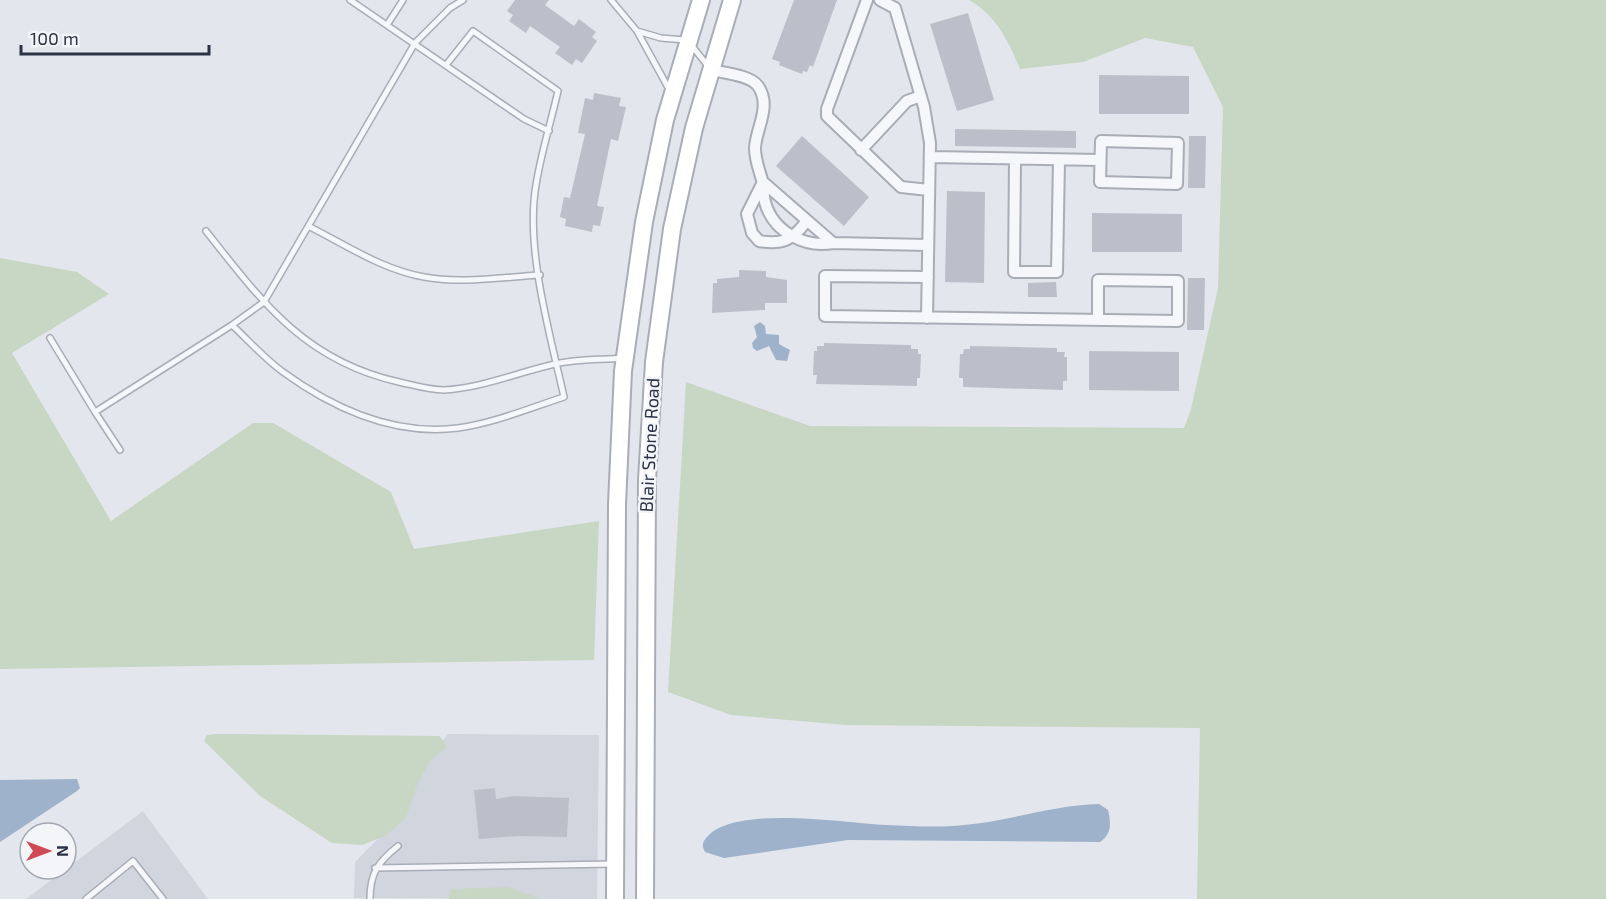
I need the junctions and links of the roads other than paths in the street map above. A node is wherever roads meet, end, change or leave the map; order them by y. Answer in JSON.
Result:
{"nodes":[{"id":1,"x":350,"y":0,"type":"edge"},
{"id":2,"x":403,"y":0,"type":"edge"},
{"id":3,"x":463,"y":0,"type":"edge"},
{"id":4,"x":611,"y":0,"type":"edge"},
{"id":5,"x":701,"y":0,"type":"edge"},
{"id":6,"x":732,"y":0,"type":"edge"},
{"id":7,"x":867,"y":0,"type":"edge"},
{"id":8,"x":880,"y":0,"type":"edge"},
{"id":9,"x":387,"y":25,"type":"junction"},
{"id":10,"x":637,"y":31,"type":"junction"},
{"id":11,"x":687,"y":40,"type":"junction"},
{"id":12,"x":415,"y":43,"type":"junction"},
{"id":13,"x":446,"y":65,"type":"junction"},
{"id":14,"x":711,"y":70,"type":"junction"},
{"id":15,"x":672,"y":95,"type":"junction"},
{"id":16,"x":921,"y":96,"type":"junction"},
{"id":17,"x":549,"y":130,"type":"junction"},
{"id":18,"x":861,"y":150,"type":"junction"},
{"id":19,"x":930,"y":158,"type":"junction"},
{"id":20,"x":1015,"y":159,"type":"junction"},
{"id":21,"x":1059,"y":160,"type":"junction"},
{"id":22,"x":1100,"y":160,"type":"junction"},
{"id":23,"x":763,"y":182,"type":"junction"},
{"id":24,"x":929,"y":190,"type":"junction"},
{"id":25,"x":806,"y":222,"type":"junction"},
{"id":26,"x":310,"y":226,"type":"junction"},
{"id":27,"x":206,"y":231,"type":"dead end"},
{"id":28,"x":794,"y":237,"type":"junction"},
{"id":29,"x":833,"y":243,"type":"junction"},
{"id":30,"x":928,"y":245,"type":"junction"},
{"id":31,"x":540,"y":275,"type":"junction"},
{"id":32,"x":928,"y":277,"type":"junction"},
{"id":33,"x":264,"y":302,"type":"junction"},
{"id":34,"x":927,"y":318,"type":"junction"},
{"id":35,"x":1098,"y":320,"type":"junction"},
{"id":36,"x":232,"y":326,"type":"junction"},
{"id":37,"x":50,"y":338,"type":"dead end"},
{"id":38,"x":625,"y":358,"type":"junction"},
{"id":39,"x":557,"y":364,"type":"junction"},
{"id":40,"x":95,"y":412,"type":"junction"},
{"id":41,"x":120,"y":450,"type":"dead end"},
{"id":42,"x":398,"y":846,"type":"dead end"},
{"id":43,"x":616,"y":864,"type":"junction"},
{"id":44,"x":375,"y":868,"type":"junction"},
{"id":45,"x":86,"y":899,"type":"edge"},
{"id":46,"x":164,"y":899,"type":"edge"},
{"id":47,"x":370,"y":899,"type":"edge"},
{"id":48,"x":615,"y":899,"type":"edge"},
{"id":49,"x":645,"y":899,"type":"edge"}],
"edges":[{"from":1,"to":9,"type":"lane"},
{"from":2,"to":9,"type":"lane"},
{"from":3,"to":12,"type":"lane"},
{"from":4,"to":10,"type":"lane"},
{"from":5,"to":11,"type":"main road","name":"Blair Stone Road"},
{"from":6,"to":14,"type":"main road","name":"Blair Stone Road"},
{"from":7,"to":18,"type":"street"},
{"from":8,"to":16,"type":"street"},
{"from":9,"to":12,"type":"lane"},
{"from":10,"to":11,"type":"lane"},
{"from":10,"to":15,"type":"lane"},
{"from":11,"to":14,"type":"lane"},
{"from":11,"to":15,"type":"main road","name":"Blair Stone Road"},
{"from":12,"to":13,"type":"lane"},
{"from":12,"to":26,"type":"lane"},
{"from":13,"to":17,"type":"lane"},
{"from":13,"to":17,"type":"lane"},
{"from":14,"to":23,"type":"street"},
{"from":14,"to":49,"type":"main road","name":"Blair Stone Road"},
{"from":15,"to":38,"type":"main road","name":"Blair Stone Road"},
{"from":16,"to":18,"type":"street"},
{"from":16,"to":19,"type":"street"},
{"from":17,"to":31,"type":"lane"},
{"from":18,"to":24,"type":"street"},
{"from":19,"to":20,"type":"street"},
{"from":19,"to":24,"type":"street"},
{"from":20,"to":21,"type":"street"},
{"from":20,"to":21,"type":"street"},
{"from":21,"to":22,"type":"street"},
{"from":22,"to":22,"type":"street"},
{"from":23,"to":25,"type":"street"},
{"from":23,"to":28,"type":"street"},
{"from":23,"to":28,"type":"street"},
{"from":24,"to":30,"type":"street"},
{"from":25,"to":28,"type":"street"},
{"from":25,"to":29,"type":"street"},
{"from":26,"to":31,"type":"lane"},
{"from":26,"to":33,"type":"lane"},
{"from":27,"to":33,"type":"lane"},
{"from":28,"to":29,"type":"street"},
{"from":29,"to":30,"type":"street"},
{"from":30,"to":32,"type":"street"},
{"from":31,"to":39,"type":"lane"},
{"from":32,"to":34,"type":"street"},
{"from":32,"to":34,"type":"street"},
{"from":33,"to":36,"type":"lane"},
{"from":33,"to":39,"type":"lane"},
{"from":34,"to":35,"type":"street"},
{"from":35,"to":35,"type":"street"},
{"from":36,"to":39,"type":"lane"},
{"from":36,"to":40,"type":"lane"},
{"from":37,"to":40,"type":"lane"},
{"from":38,"to":39,"type":"lane"},
{"from":38,"to":43,"type":"main road","name":"Blair Stone Road"},
{"from":40,"to":41,"type":"lane"},
{"from":42,"to":44,"type":"lane"},
{"from":43,"to":44,"type":"lane"},
{"from":43,"to":48,"type":"main road","name":"Blair Stone Road"},
{"from":44,"to":47,"type":"lane"},
{"from":45,"to":46,"type":"lane"}]}
